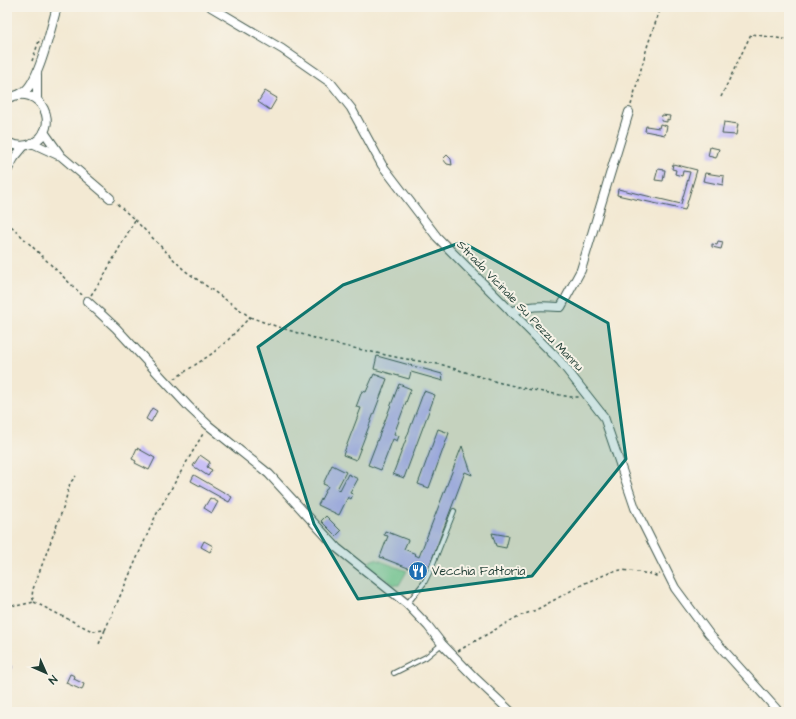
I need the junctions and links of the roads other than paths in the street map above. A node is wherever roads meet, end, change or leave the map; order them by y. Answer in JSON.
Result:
{"nodes":[{"id":1,"x":57,"y":7,"type":"edge"},
{"id":2,"x":211,"y":7,"type":"edge"},
{"id":3,"x":34,"y":69,"type":"junction"},
{"id":4,"x":17,"y":95,"type":"junction"},
{"id":5,"x":7,"y":99,"type":"edge"},
{"id":6,"x":37,"y":100,"type":"junction"},
{"id":7,"x":629,"y":112,"type":"road end"},
{"id":8,"x":44,"y":132,"type":"junction"},
{"id":9,"x":7,"y":142,"type":"edge"},
{"id":10,"x":28,"y":144,"type":"junction"},
{"id":11,"x":61,"y":156,"type":"junction"},
{"id":12,"x":7,"y":170,"type":"edge"},
{"id":13,"x":110,"y":198,"type":"road end"},
{"id":14,"x":87,"y":300,"type":"road end"},
{"id":15,"x":510,"y":312,"type":"junction"},
{"id":16,"x":454,"y":511,"type":"dead end"},
{"id":17,"x":407,"y":604,"type":"junction"},
{"id":18,"x":442,"y":644,"type":"junction"},
{"id":19,"x":394,"y":673,"type":"dead end"},
{"id":20,"x":511,"y":712,"type":"edge"},
{"id":21,"x":779,"y":712,"type":"edge"}],
"edges":[{"from":1,"to":3,"type":"street"},
{"from":2,"to":15,"type":"street","name":"Strada Vicinale Su Pezzu Mannu"},
{"from":3,"to":4,"type":"street"},
{"from":3,"to":6,"type":"street"},
{"from":4,"to":5,"type":"street"},
{"from":4,"to":6,"type":"street"},
{"from":6,"to":8,"type":"street"},
{"from":7,"to":15,"type":"street"},
{"from":8,"to":10,"type":"street"},
{"from":8,"to":11,"type":"street"},
{"from":9,"to":10,"type":"street"},
{"from":10,"to":11,"type":"street"},
{"from":10,"to":12,"type":"street"},
{"from":11,"to":13,"type":"street"},
{"from":14,"to":17,"type":"street"},
{"from":15,"to":21,"type":"street","name":"Strada Vicinale Su Pezzu Mannu"},
{"from":16,"to":17,"type":"lane"},
{"from":17,"to":18,"type":"street"},
{"from":18,"to":19,"type":"lane"},
{"from":18,"to":20,"type":"street"}]}
